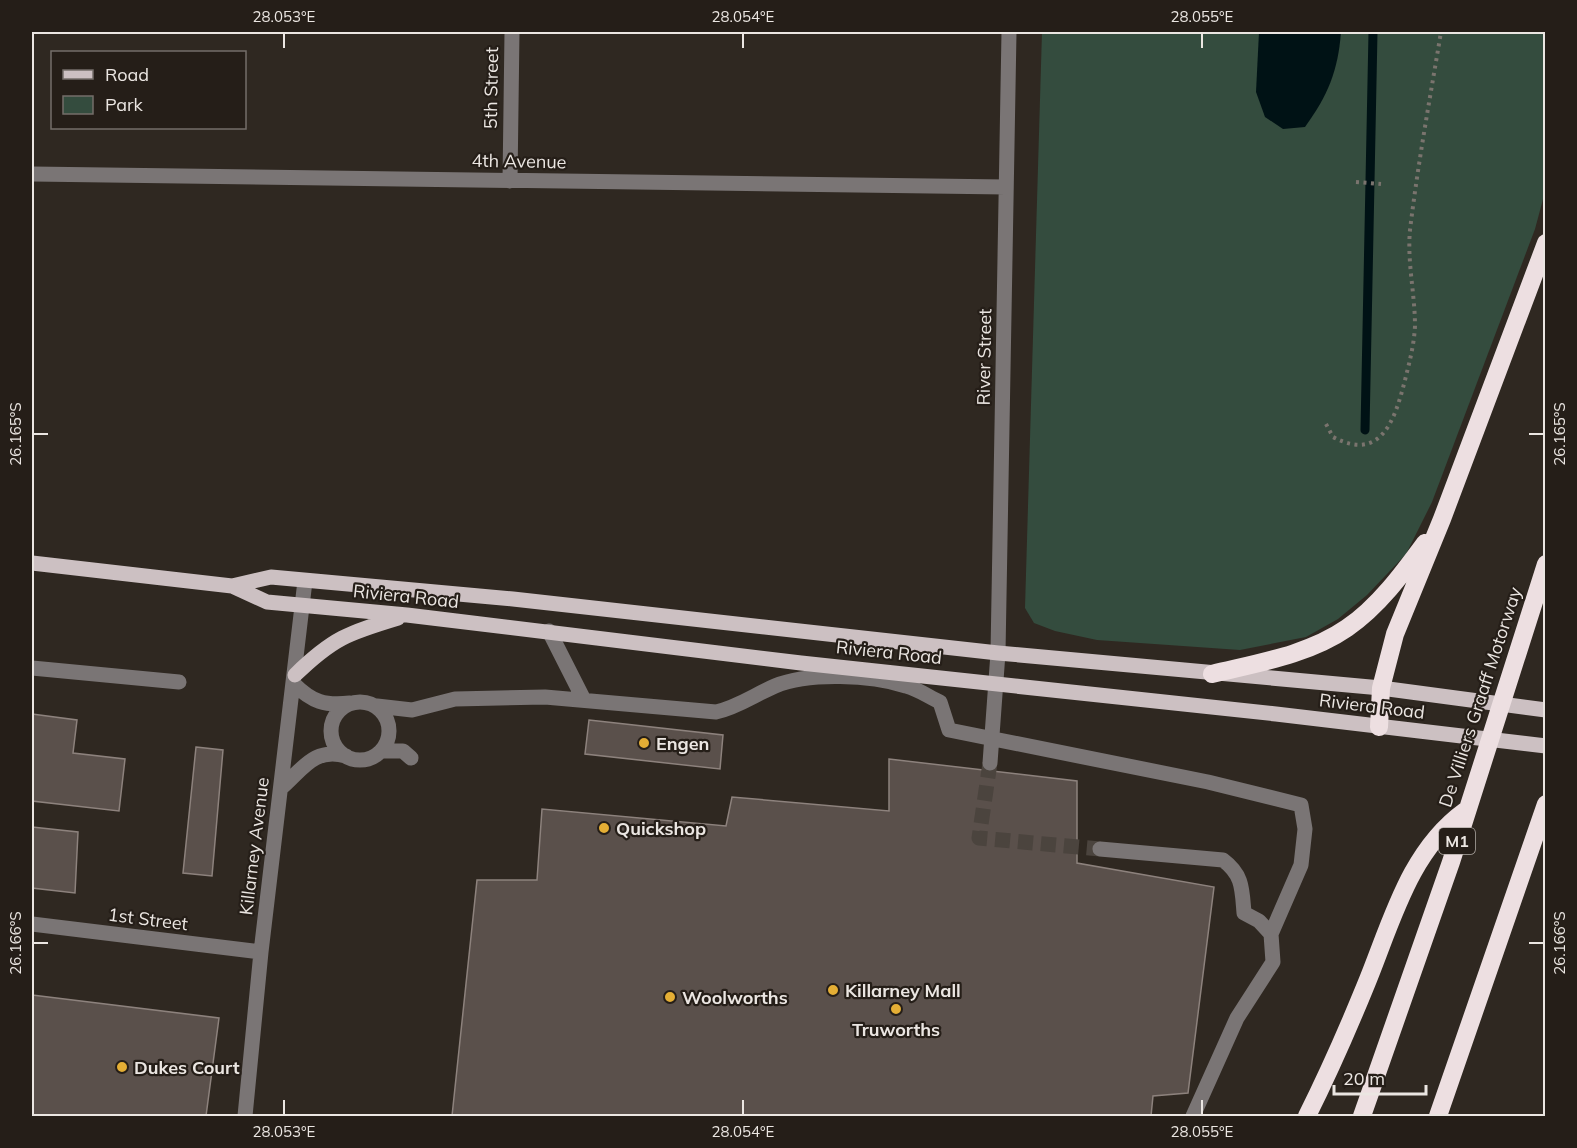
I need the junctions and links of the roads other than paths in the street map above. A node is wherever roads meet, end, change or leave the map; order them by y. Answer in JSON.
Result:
{"nodes":[{"id":1,"x":512,"y":32,"type":"edge"},
{"id":2,"x":1009,"y":32,"type":"edge"},
{"id":3,"x":32,"y":174,"type":"edge"},
{"id":4,"x":510,"y":181,"type":"junction"},
{"id":5,"x":1006,"y":188,"type":"junction"},
{"id":6,"x":1545,"y":243,"type":"edge"},
{"id":7,"x":1442,"y":519,"type":"junction"},
{"id":8,"x":32,"y":562,"type":"edge"},
{"id":9,"x":1545,"y":564,"type":"edge"},
{"id":10,"x":305,"y":581,"type":"junction"},
{"id":11,"x":232,"y":586,"type":"junction"},
{"id":12,"x":301,"y":606,"type":"junction"},
{"id":13,"x":407,"y":615,"type":"junction"},
{"id":14,"x":549,"y":632,"type":"junction"},
{"id":15,"x":998,"y":653,"type":"junction"},
{"id":16,"x":32,"y":668,"type":"edge"},
{"id":17,"x":801,"y":671,"type":"junction"},
{"id":18,"x":1212,"y":674,"type":"junction"},
{"id":19,"x":294,"y":680,"type":"junction"},
{"id":20,"x":179,"y":682,"type":"dead end"},
{"id":21,"x":997,"y":683,"type":"junction"},
{"id":22,"x":1381,"y":688,"type":"junction"},
{"id":23,"x":584,"y":700,"type":"junction"},
{"id":24,"x":353,"y":703,"type":"junction"},
{"id":25,"x":377,"y":706,"type":"junction"},
{"id":26,"x":1545,"y":710,"type":"edge"},
{"id":27,"x":1379,"y":727,"type":"junction"},
{"id":28,"x":993,"y":741,"type":"junction"},
{"id":29,"x":1545,"y":746,"type":"edge"},
{"id":30,"x":381,"y":751,"type":"junction"},
{"id":31,"x":349,"y":757,"type":"junction"},
{"id":32,"x":411,"y":758,"type":"dead end"},
{"id":33,"x":990,"y":763,"type":"tunnel mouth"},
{"id":34,"x":281,"y":788,"type":"junction"},
{"id":35,"x":1545,"y":804,"type":"edge"},
{"id":36,"x":1465,"y":811,"type":"junction"},
{"id":37,"x":1100,"y":849,"type":"tunnel mouth"},
{"id":38,"x":32,"y":924,"type":"edge"},
{"id":39,"x":1271,"y":934,"type":"junction"},
{"id":40,"x":261,"y":952,"type":"junction"},
{"id":41,"x":245,"y":1116,"type":"edge"},
{"id":42,"x":1193,"y":1116,"type":"edge"},
{"id":43,"x":1308,"y":1116,"type":"edge"},
{"id":44,"x":1362,"y":1116,"type":"edge"},
{"id":45,"x":1438,"y":1116,"type":"edge"}],
"edges":[{"from":1,"to":4,"type":"street","name":"5th Street"},
{"from":2,"to":5,"type":"street","name":"River Street"},
{"from":3,"to":4,"type":"street","name":"4th Avenue"},
{"from":4,"to":5,"type":"street","name":"4th Avenue"},
{"from":5,"to":15,"type":"street","name":"River Street"},
{"from":6,"to":7,"type":"highway"},
{"from":7,"to":18,"type":"highway"},
{"from":7,"to":22,"type":"highway"},
{"from":8,"to":11,"type":"main road","name":"Riviera Road"},
{"from":9,"to":36,"type":"highway","name":"De Villiers Graaff Motorway","number":"M1"},
{"from":10,"to":11,"type":"main road","name":"Riviera Road"},
{"from":10,"to":12,"type":"street","name":"Killarney Avenue"},
{"from":10,"to":15,"type":"main road","name":"Riviera Road"},
{"from":11,"to":12,"type":"main road","name":"Riviera Road"},
{"from":12,"to":13,"type":"main road","name":"Riviera Road"},
{"from":12,"to":19,"type":"street","name":"Killarney Avenue"},
{"from":13,"to":14,"type":"main road","name":"Riviera Road"},
{"from":13,"to":19,"type":"main road"},
{"from":14,"to":17,"type":"main road","name":"Riviera Road"},
{"from":14,"to":23,"type":"street"},
{"from":15,"to":18,"type":"main road","name":"Riviera Road"},
{"from":15,"to":21,"type":"street","name":"River Street"},
{"from":16,"to":20,"type":"street"},
{"from":17,"to":21,"type":"main road","name":"Riviera Road"},
{"from":17,"to":23,"type":"street"},
{"from":17,"to":28,"type":"street"},
{"from":18,"to":22,"type":"main road","name":"Riviera Road"},
{"from":19,"to":24,"type":"street"},
{"from":19,"to":34,"type":"street","name":"Killarney Avenue"},
{"from":21,"to":27,"type":"main road","name":"Riviera Road"},
{"from":21,"to":28,"type":"street","name":"River Street"},
{"from":22,"to":26,"type":"main road","name":"Riviera Road"},
{"from":22,"to":27,"type":"highway"},
{"from":23,"to":25,"type":"street"},
{"from":24,"to":25,"type":"street"},
{"from":24,"to":31,"type":"street"},
{"from":25,"to":30,"type":"street"},
{"from":27,"to":29,"type":"main road","name":"Riviera Road"},
{"from":28,"to":33,"type":"street","name":"River Street"},
{"from":28,"to":39,"type":"street"},
{"from":30,"to":31,"type":"street"},
{"from":30,"to":32,"type":"street"},
{"from":31,"to":34,"type":"street"},
{"from":34,"to":40,"type":"street","name":"Killarney Avenue"},
{"from":35,"to":45,"type":"highway"},
{"from":36,"to":43,"type":"highway"},
{"from":36,"to":44,"type":"highway","name":"De Villiers Graaff Motorway","number":"M1"},
{"from":37,"to":39,"type":"street"},
{"from":38,"to":40,"type":"street","name":"1st Street"},
{"from":39,"to":42,"type":"street"},
{"from":40,"to":41,"type":"street","name":"Killarney Avenue"}]}
